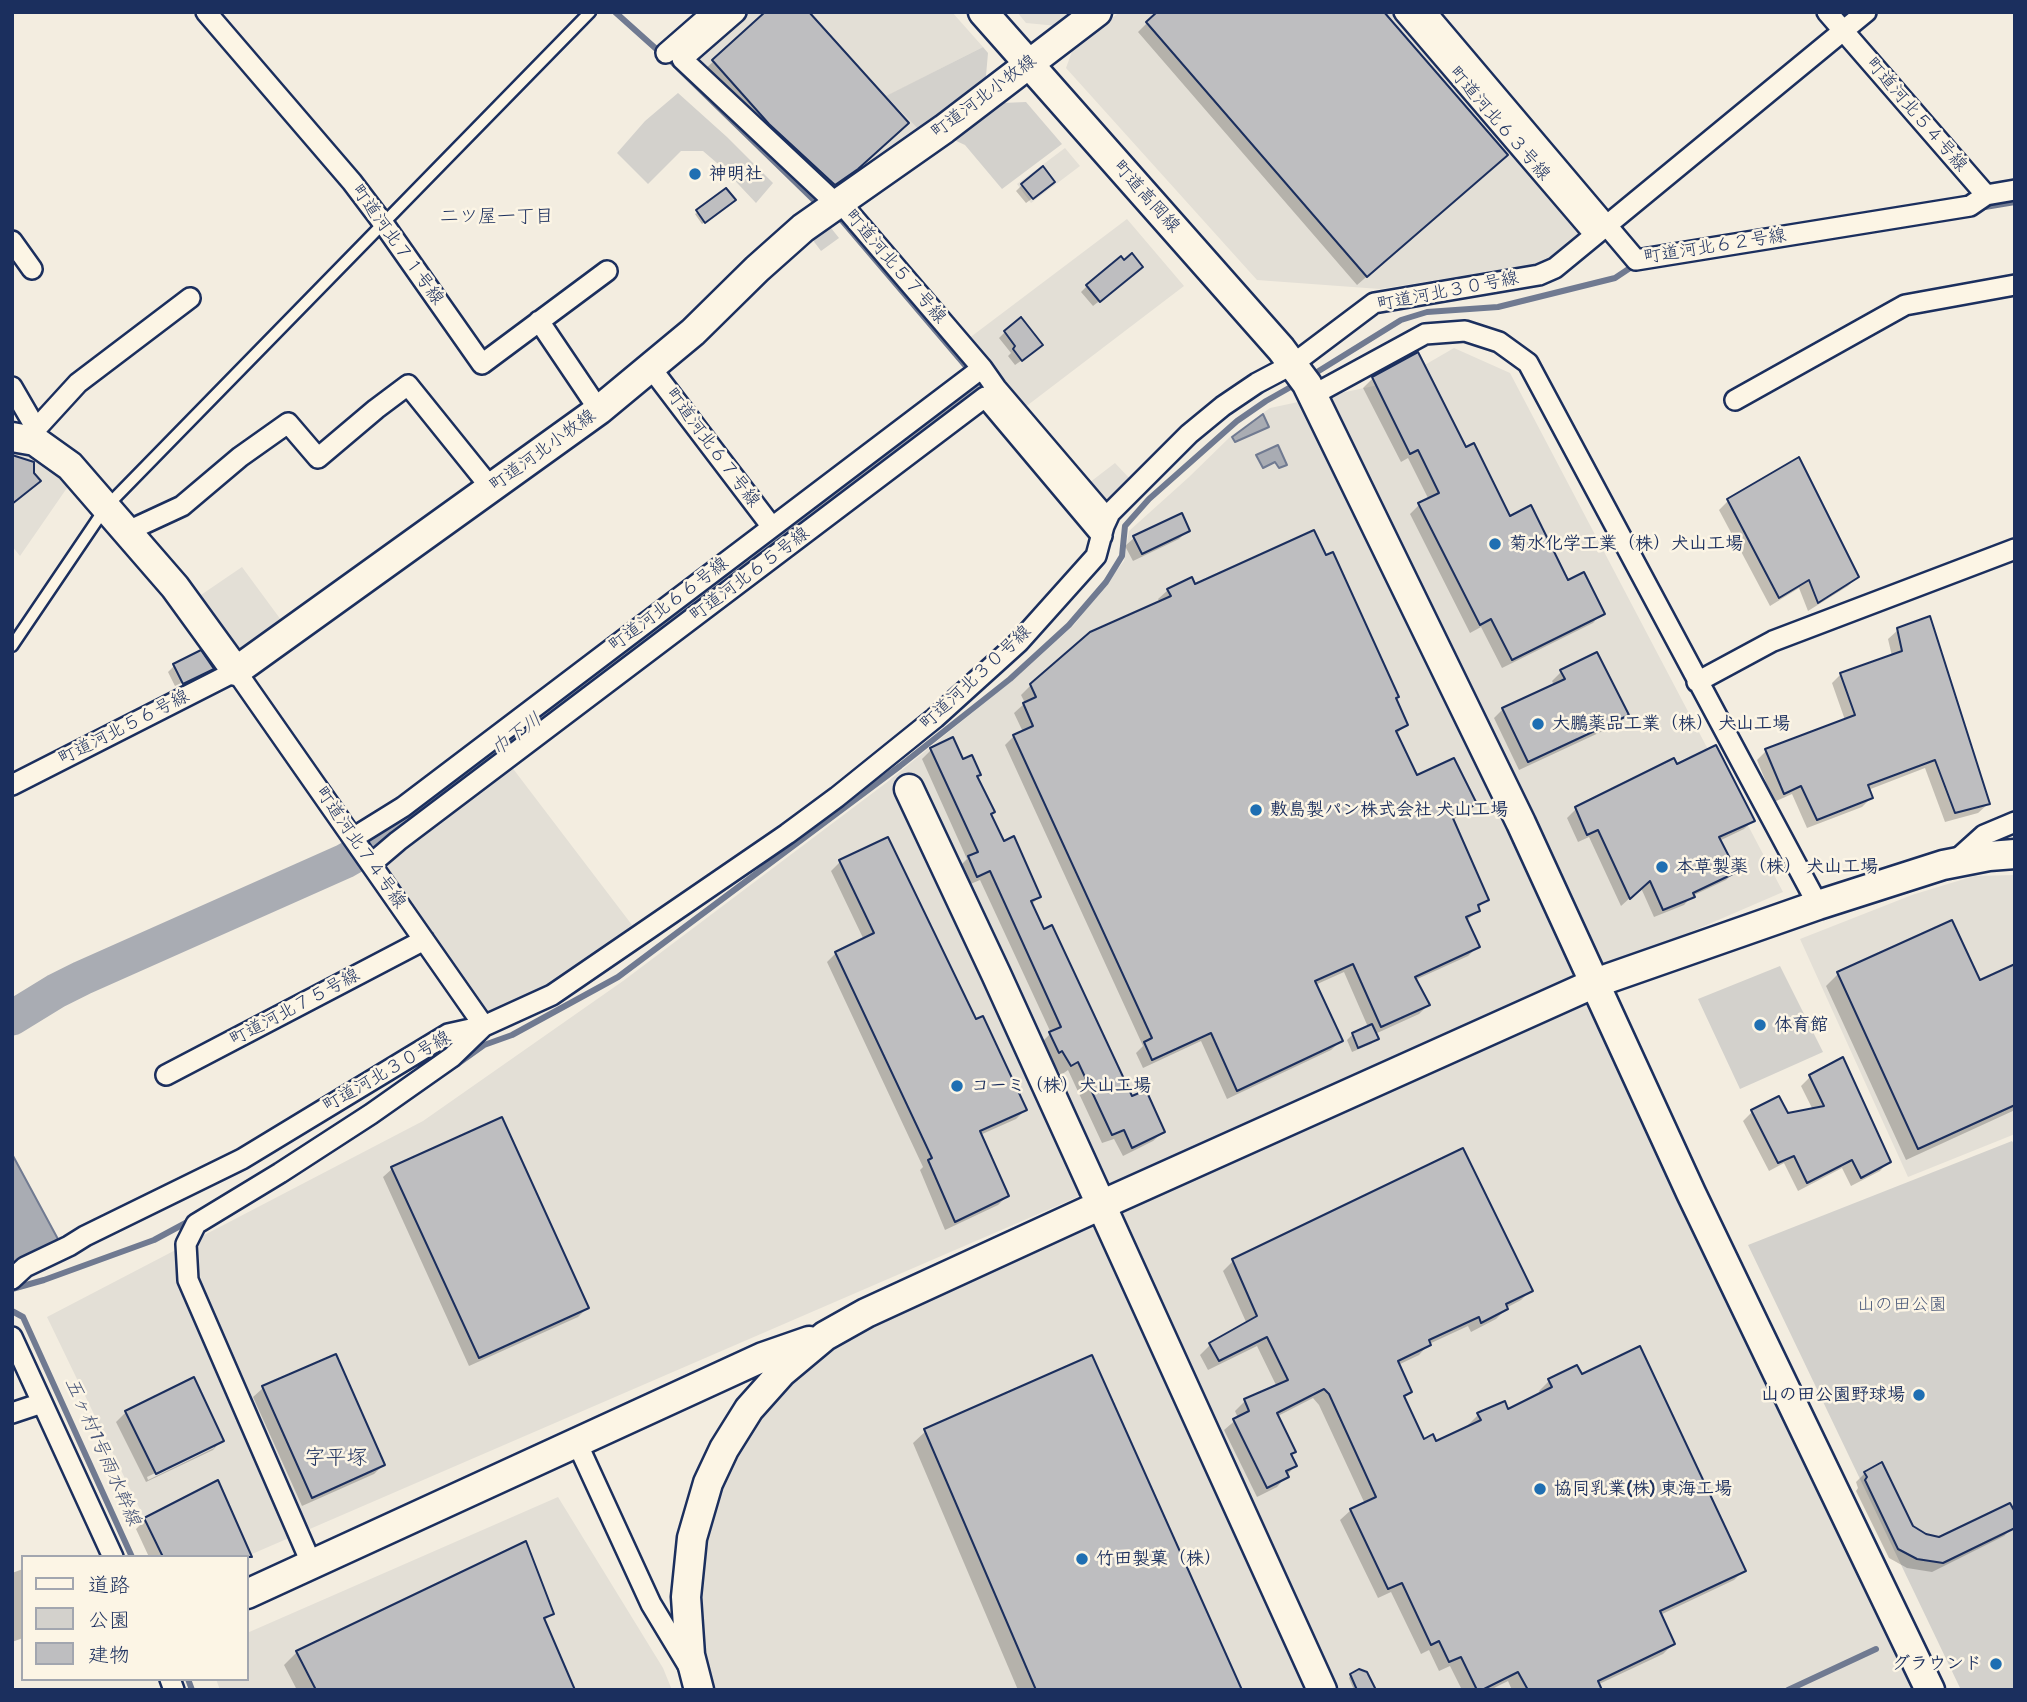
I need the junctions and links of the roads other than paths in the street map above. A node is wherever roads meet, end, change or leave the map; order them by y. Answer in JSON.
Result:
{"nodes":[{"id":1,"x":206,"y":12,"type":"edge"},
{"id":2,"x":590,"y":12,"type":"edge"},
{"id":3,"x":713,"y":12,"type":"edge"},
{"id":4,"x":736,"y":12,"type":"edge"},
{"id":5,"x":983,"y":12,"type":"edge"},
{"id":6,"x":1097,"y":12,"type":"edge"},
{"id":7,"x":1404,"y":12,"type":"edge"},
{"id":8,"x":1426,"y":12,"type":"edge"},
{"id":9,"x":1827,"y":12,"type":"edge"},
{"id":10,"x":1866,"y":12,"type":"edge"},
{"id":11,"x":1843,"y":31,"type":"junction"},
{"id":12,"x":666,"y":53,"type":"dead end"},
{"id":13,"x":1028,"y":63,"type":"junction"},
{"id":14,"x":2015,"y":190,"type":"edge"},
{"id":15,"x":1986,"y":195,"type":"junction"},
{"id":16,"x":837,"y":203,"type":"junction"},
{"id":17,"x":383,"y":223,"type":"junction"},
{"id":18,"x":1601,"y":230,"type":"junction"},
{"id":19,"x":12,"y":241,"type":"edge"},
{"id":20,"x":32,"y":269,"type":"dead end"},
{"id":21,"x":607,"y":271,"type":"dead end"},
{"id":22,"x":2015,"y":285,"type":"edge"},
{"id":23,"x":190,"y":298,"type":"dead end"},
{"id":24,"x":539,"y":321,"type":"junction"},
{"id":25,"x":652,"y":368,"type":"junction"},
{"id":26,"x":976,"y":372,"type":"junction"},
{"id":27,"x":1305,"y":381,"type":"junction"},
{"id":28,"x":12,"y":387,"type":"edge"},
{"id":29,"x":1735,"y":400,"type":"dead end"},
{"id":30,"x":599,"y":410,"type":"junction"},
{"id":31,"x":28,"y":436,"type":"edge"},
{"id":32,"x":491,"y":488,"type":"junction"},
{"id":33,"x":106,"y":507,"type":"junction"},
{"id":34,"x":772,"y":527,"type":"junction"},
{"id":35,"x":1104,"y":527,"type":"junction"},
{"id":36,"x":128,"y":531,"type":"junction"},
{"id":37,"x":2015,"y":549,"type":"edge"},
{"id":38,"x":12,"y":646,"type":"edge"},
{"id":39,"x":236,"y":671,"type":"junction"},
{"id":40,"x":1697,"y":682,"type":"junction"},
{"id":41,"x":12,"y":785,"type":"edge"},
{"id":42,"x":909,"y":789,"type":"dead end"},
{"id":43,"x":2015,"y":822,"type":"edge"},
{"id":44,"x":354,"y":840,"type":"junction"},
{"id":45,"x":2015,"y":854,"type":"edge"},
{"id":46,"x":369,"y":862,"type":"junction"},
{"id":47,"x":1954,"y":862,"type":"junction"},
{"id":48,"x":1818,"y":905,"type":"junction"},
{"id":49,"x":424,"y":940,"type":"junction"},
{"id":50,"x":1595,"y":983,"type":"junction"},
{"id":51,"x":484,"y":1026,"type":"junction"},
{"id":52,"x":166,"y":1075,"type":"dead end"},
{"id":53,"x":1101,"y":1205,"type":"junction"},
{"id":54,"x":12,"y":1279,"type":"edge"},
{"id":55,"x":825,"y":1336,"type":"junction"},
{"id":56,"x":12,"y":1337,"type":"edge"},
{"id":57,"x":42,"y":1403,"type":"junction"},
{"id":58,"x":12,"y":1413,"type":"edge"},
{"id":59,"x":577,"y":1443,"type":"junction"},
{"id":60,"x":112,"y":1555,"type":"edge"},
{"id":61,"x":312,"y":1565,"type":"junction"},
{"id":62,"x":248,"y":1594,"type":"edge"},
{"id":63,"x":696,"y":1682,"type":"edge"},
{"id":64,"x":1322,"y":1690,"type":"edge"},
{"id":65,"x":1930,"y":1690,"type":"edge"}],
"edges":[{"from":1,"to":17,"type":"street","name":"町道河北７１号線"},
{"from":2,"to":17,"type":"lane"},
{"from":3,"to":12,"type":"street"},
{"from":4,"to":16,"type":"street","name":"町道河北５７号線"},
{"from":5,"to":13,"type":"street","name":"町道高岡線"},
{"from":6,"to":13,"type":"street","name":"町道河北小牧線"},
{"from":7,"to":18,"type":"street","name":"町道河北６３号線"},
{"from":8,"to":18,"type":"street","name":"町道河北６２号線"},
{"from":9,"to":11,"type":"street","name":"町道河北５４号線"},
{"from":10,"to":11,"type":"street","name":"町道河北３０号線"},
{"from":11,"to":15,"type":"street","name":"町道河北５４号線"},
{"from":11,"to":18,"type":"street","name":"町道河北３０号線"},
{"from":13,"to":16,"type":"street","name":"町道河北小牧線"},
{"from":13,"to":27,"type":"street","name":"町道高岡線"},
{"from":14,"to":15,"type":"street"},
{"from":15,"to":18,"type":"street","name":"町道河北６２号線"},
{"from":16,"to":25,"type":"street","name":"町道河北小牧線"},
{"from":16,"to":26,"type":"street","name":"町道河北５７号線"},
{"from":17,"to":24,"type":"street","name":"町道河北７１号線"},
{"from":17,"to":33,"type":"lane"},
{"from":18,"to":27,"type":"street","name":"町道河北３０号線"},
{"from":19,"to":20,"type":"street"},
{"from":21,"to":24,"type":"street","name":"町道河北７１号線"},
{"from":22,"to":29,"type":"street"},
{"from":23,"to":31,"type":"street"},
{"from":24,"to":30,"type":"street"},
{"from":25,"to":30,"type":"street","name":"町道河北小牧線"},
{"from":25,"to":34,"type":"street","name":"町道河北６７号線"},
{"from":26,"to":34,"type":"street","name":"町道河北６６号線"},
{"from":26,"to":35,"type":"street","name":"町道河北５７号線"},
{"from":27,"to":35,"type":"street","name":"町道河北３０号線"},
{"from":27,"to":40,"type":"street"},
{"from":27,"to":50,"type":"street","name":"町道高岡線"},
{"from":28,"to":31,"type":"street"},
{"from":30,"to":32,"type":"street","name":"町道河北小牧線"},
{"from":31,"to":33,"type":"street"},
{"from":32,"to":36,"type":"street"},
{"from":32,"to":39,"type":"street","name":"町道河北小牧線"},
{"from":33,"to":36,"type":"street"},
{"from":33,"to":38,"type":"lane"},
{"from":34,"to":44,"type":"street","name":"町道河北６６号線"},
{"from":35,"to":46,"type":"street","name":"町道河北６５号線"},
{"from":35,"to":51,"type":"street","name":"町道河北３０号線"},
{"from":36,"to":39,"type":"street"},
{"from":37,"to":40,"type":"street"},
{"from":39,"to":41,"type":"street","name":"町道河北５６号線"},
{"from":39,"to":44,"type":"street","name":"町道河北７４号線"},
{"from":40,"to":48,"type":"street"},
{"from":42,"to":53,"type":"street"},
{"from":43,"to":47,"type":"street"},
{"from":44,"to":46,"type":"street","name":"町道河北７４号線"},
{"from":45,"to":47,"type":"street"},
{"from":46,"to":49,"type":"street","name":"町道河北７４号線"},
{"from":47,"to":48,"type":"street"},
{"from":48,"to":50,"type":"street"},
{"from":49,"to":51,"type":"street","name":"町道河北７４号線"},
{"from":49,"to":52,"type":"street","name":"町道河北７５号線"},
{"from":50,"to":53,"type":"street"},
{"from":50,"to":65,"type":"street","name":"町道高岡線"},
{"from":51,"to":54,"type":"street","name":"町道河北３０号線"},
{"from":51,"to":61,"type":"street"},
{"from":53,"to":55,"type":"street"},
{"from":53,"to":64,"type":"street"},
{"from":55,"to":59,"type":"street"},
{"from":55,"to":63,"type":"street"},
{"from":56,"to":57,"type":"street"},
{"from":57,"to":58,"type":"street"},
{"from":57,"to":60,"type":"street"},
{"from":59,"to":61,"type":"street"},
{"from":59,"to":63,"type":"street"},
{"from":61,"to":62,"type":"street"}]}
